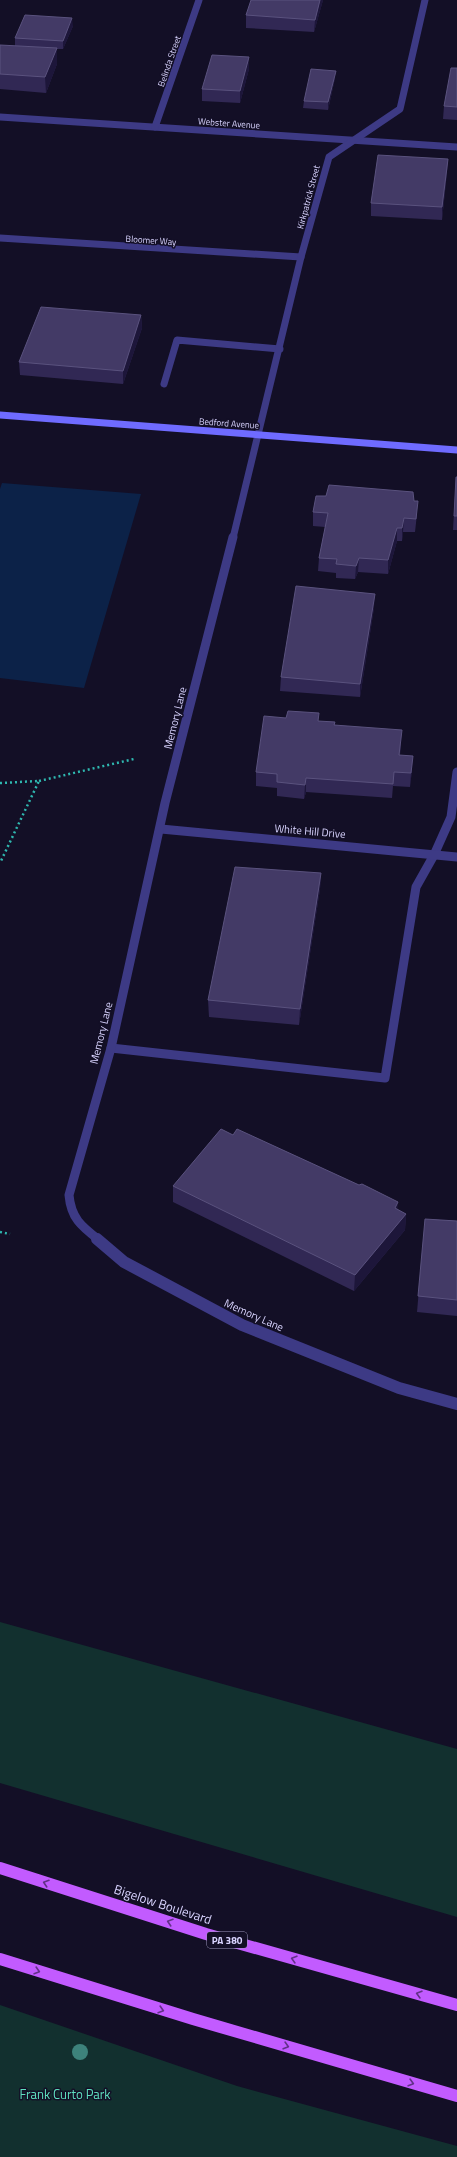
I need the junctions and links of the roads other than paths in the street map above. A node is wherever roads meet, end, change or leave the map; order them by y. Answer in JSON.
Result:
{"nodes":[{"id":1,"x":199,"y":0,"type":"edge"},
{"id":2,"x":425,"y":0,"type":"edge"},
{"id":3,"x":0,"y":117,"type":"edge"},
{"id":4,"x":155,"y":127,"type":"junction"},
{"id":5,"x":355,"y":141,"type":"junction"},
{"id":6,"x":457,"y":147,"type":"edge"},
{"id":7,"x":0,"y":238,"type":"edge"},
{"id":8,"x":302,"y":257,"type":"junction"},
{"id":9,"x":280,"y":348,"type":"junction"},
{"id":10,"x":164,"y":384,"type":"dead end"},
{"id":11,"x":0,"y":415,"type":"edge"},
{"id":12,"x":259,"y":435,"type":"junction"},
{"id":13,"x":457,"y":450,"type":"edge"},
{"id":14,"x":457,"y":772,"type":"edge"},
{"id":15,"x":161,"y":829,"type":"junction"},
{"id":16,"x":434,"y":854,"type":"junction"},
{"id":17,"x":457,"y":857,"type":"edge"},
{"id":18,"x":111,"y":1048,"type":"junction"},
{"id":19,"x":457,"y":1404,"type":"edge"},
{"id":20,"x":0,"y":1868,"type":"edge"},
{"id":21,"x":0,"y":1959,"type":"edge"},
{"id":22,"x":457,"y":2005,"type":"edge"},
{"id":23,"x":457,"y":2096,"type":"edge"}],
"edges":[{"from":1,"to":4,"type":"street","name":"Belinda Street"},
{"from":2,"to":5,"type":"street","name":"Kirkpatrick Street"},
{"from":3,"to":4,"type":"street","name":"Webster Avenue"},
{"from":4,"to":5,"type":"street","name":"Webster Avenue"},
{"from":5,"to":6,"type":"street","name":"Webster Avenue"},
{"from":5,"to":8,"type":"street","name":"Kirkpatrick Street"},
{"from":7,"to":8,"type":"street","name":"Bloomer Way"},
{"from":8,"to":9,"type":"street","name":"Kirkpatrick Street"},
{"from":9,"to":10,"type":"street"},
{"from":9,"to":12,"type":"street","name":"Kirkpatrick Street"},
{"from":11,"to":12,"type":"street","name":"Bedford Avenue"},
{"from":12,"to":13,"type":"street","name":"Bedford Avenue"},
{"from":12,"to":15,"type":"street","name":"Memory Lane"},
{"from":14,"to":16,"type":"street"},
{"from":15,"to":16,"type":"street","name":"White Hill Drive"},
{"from":15,"to":18,"type":"street","name":"Memory Lane"},
{"from":16,"to":17,"type":"street","name":"White Hill Drive"},
{"from":16,"to":18,"type":"street"},
{"from":18,"to":19,"type":"street","name":"Memory Lane"},
{"from":22,"to":20,"type":"main road","name":"Bigelow Boulevard","number":"PA 380","one_way":true},
{"from":21,"to":23,"type":"main road","one_way":true}]}
